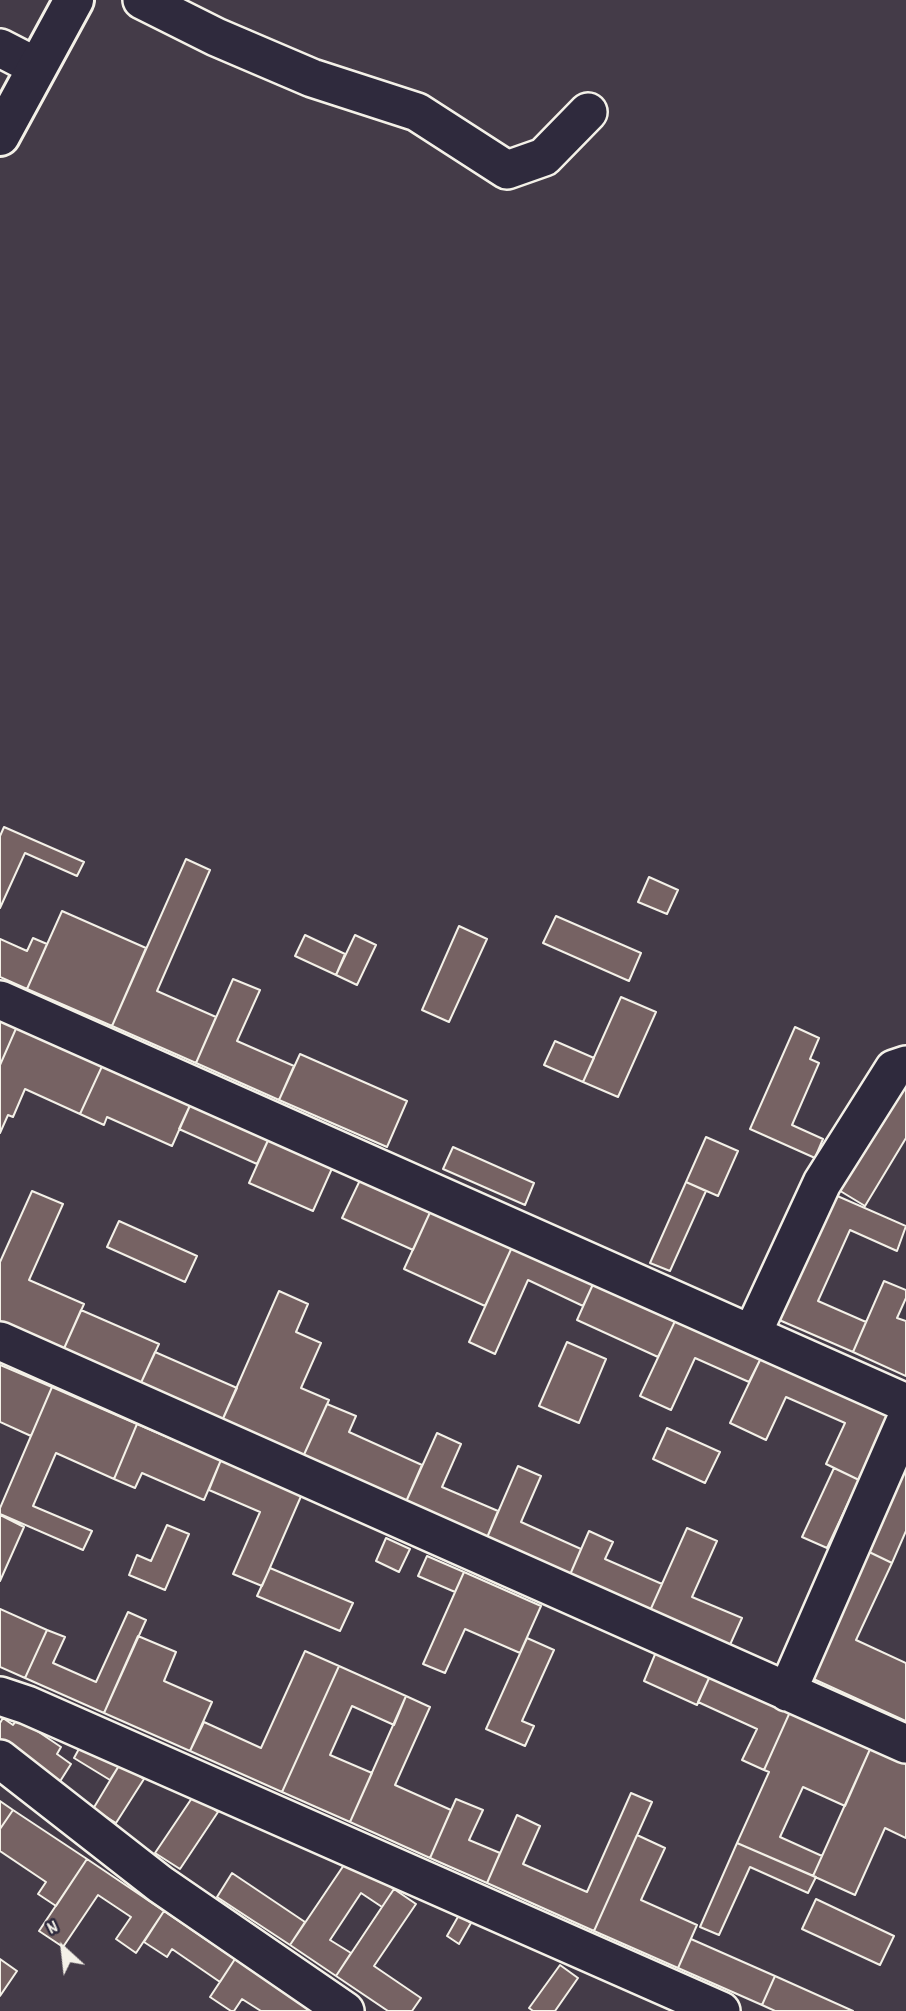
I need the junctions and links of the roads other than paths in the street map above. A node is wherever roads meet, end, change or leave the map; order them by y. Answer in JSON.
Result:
{"nodes":[{"id":1,"x":74,"y":0,"type":"edge"},
{"id":2,"x":142,"y":0,"type":"edge"},
{"id":3,"x":0,"y":48,"type":"edge"},
{"id":4,"x":37,"y":67,"type":"junction"},
{"id":5,"x":588,"y":112,"type":"dead end"},
{"id":6,"x":0,"y":136,"type":"edge"},
{"id":7,"x":0,"y":1000,"type":"edge"},
{"id":8,"x":906,"y":1065,"type":"edge"},
{"id":9,"x":752,"y":1334,"type":"junction"},
{"id":10,"x":0,"y":1341,"type":"edge"},
{"id":11,"x":906,"y":1403,"type":"edge"},
{"id":12,"x":906,"y":1420,"type":"edge"},
{"id":13,"x":787,"y":1692,"type":"junction"},
{"id":14,"x":0,"y":1696,"type":"edge"},
{"id":15,"x":906,"y":1744,"type":"edge"},
{"id":16,"x":0,"y":1759,"type":"edge"},
{"id":17,"x":345,"y":2011,"type":"edge"},
{"id":18,"x":721,"y":2011,"type":"edge"}],
"edges":[{"from":1,"to":4,"type":"main road"},
{"from":2,"to":5,"type":"street"},
{"from":3,"to":4,"type":"street"},
{"from":4,"to":6,"type":"main road"},
{"from":7,"to":9,"type":"street"},
{"from":8,"to":9,"type":"street"},
{"from":9,"to":11,"type":"street"},
{"from":10,"to":13,"type":"street"},
{"from":12,"to":13,"type":"street"},
{"from":13,"to":15,"type":"street"},
{"from":14,"to":18,"type":"street"},
{"from":16,"to":17,"type":"street"}]}
